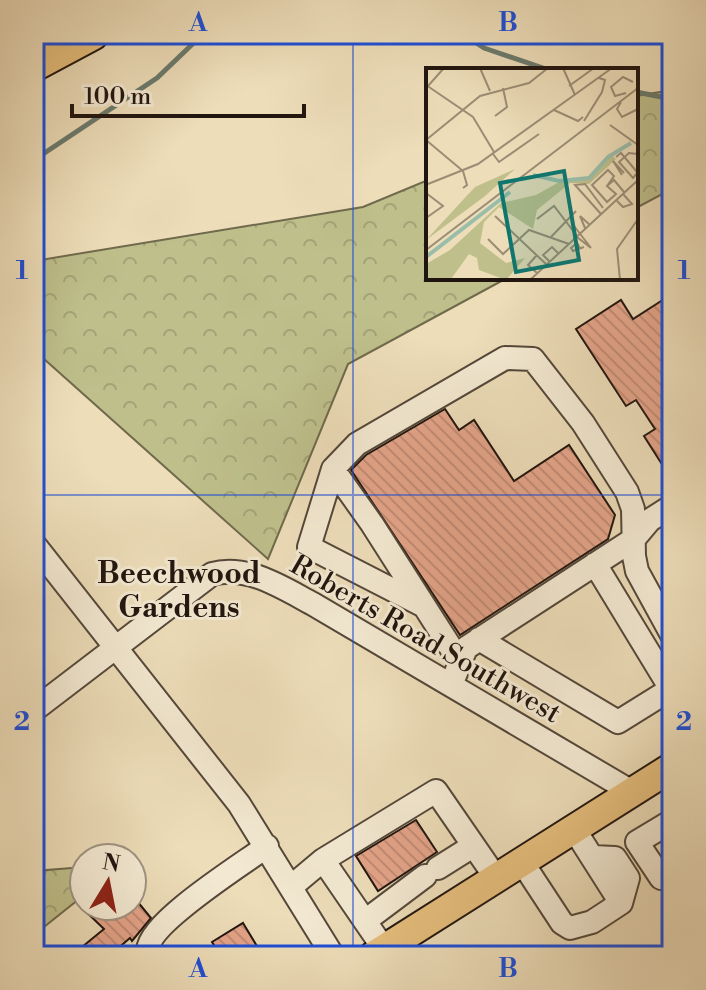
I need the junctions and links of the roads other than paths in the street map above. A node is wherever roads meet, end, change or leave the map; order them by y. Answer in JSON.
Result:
{"nodes":[{"id":1,"x":92,"y":34,"type":"edge"},
{"id":2,"x":34,"y":65,"type":"edge"},
{"id":3,"x":333,"y":469,"type":"junction"},
{"id":4,"x":672,"y":506,"type":"edge"},
{"id":5,"x":634,"y":539,"type":"junction"},
{"id":6,"x":34,"y":544,"type":"edge"},
{"id":7,"x":595,"y":564,"type":"junction"},
{"id":8,"x":424,"y":606,"type":"junction"},
{"id":9,"x":672,"y":635,"type":"edge"},
{"id":10,"x":479,"y":639,"type":"junction"},
{"id":11,"x":116,"y":648,"type":"junction"},
{"id":12,"x":460,"y":662,"type":"junction"},
{"id":13,"x":451,"y":685,"type":"junction"},
{"id":14,"x":34,"y":710,"type":"edge"},
{"id":15,"x":672,"y":767,"type":"edge"},
{"id":16,"x":632,"y":792,"type":"junction"},
{"id":17,"x":672,"y":821,"type":"edge"},
{"id":18,"x":574,"y":829,"type":"junction"},
{"id":19,"x":267,"y":846,"type":"junction"},
{"id":20,"x":473,"y":846,"type":"junction"},
{"id":21,"x":323,"y":860,"type":"junction"},
{"id":22,"x":522,"y":862,"type":"junction"},
{"id":23,"x":672,"y":874,"type":"edge"},
{"id":24,"x":496,"y":878,"type":"junction"},
{"id":25,"x":292,"y":886,"type":"junction"},
{"id":26,"x":365,"y":921,"type":"junction"},
{"id":27,"x":378,"y":952,"type":"edge"},
{"id":28,"x":152,"y":956,"type":"edge"},
{"id":29,"x":333,"y":956,"type":"edge"}],
"edges":[{"from":1,"to":2,"type":"highway"},
{"from":3,"to":5,"type":"street"},
{"from":3,"to":8,"type":"street"},
{"from":3,"to":8,"type":"street"},
{"from":4,"to":5,"type":"street"},
{"from":5,"to":7,"type":"street"},
{"from":5,"to":9,"type":"street"},
{"from":6,"to":11,"type":"street"},
{"from":7,"to":10,"type":"street"},
{"from":7,"to":10,"type":"street"},
{"from":8,"to":12,"type":"street"},
{"from":10,"to":12,"type":"street"},
{"from":11,"to":13,"type":"street","name":"Roberts Road Southwest"},
{"from":11,"to":14,"type":"street","name":"Roberts Road Southwest"},
{"from":11,"to":19,"type":"street"},
{"from":12,"to":13,"type":"street"},
{"from":13,"to":16,"type":"street","name":"Roberts Road Southwest"},
{"from":15,"to":16,"type":"main road"},
{"from":16,"to":18,"type":"main road"},
{"from":17,"to":23,"type":"street"},
{"from":18,"to":22,"type":"main road"},
{"from":18,"to":22,"type":"street"},
{"from":19,"to":25,"type":"street"},
{"from":19,"to":28,"type":"street"},
{"from":20,"to":21,"type":"street"},
{"from":20,"to":24,"type":"street"},
{"from":20,"to":26,"type":"street"},
{"from":21,"to":25,"type":"street"},
{"from":21,"to":26,"type":"street"},
{"from":22,"to":24,"type":"main road"},
{"from":24,"to":27,"type":"main road"},
{"from":25,"to":29,"type":"street"},
{"from":26,"to":27,"type":"street"}]}
